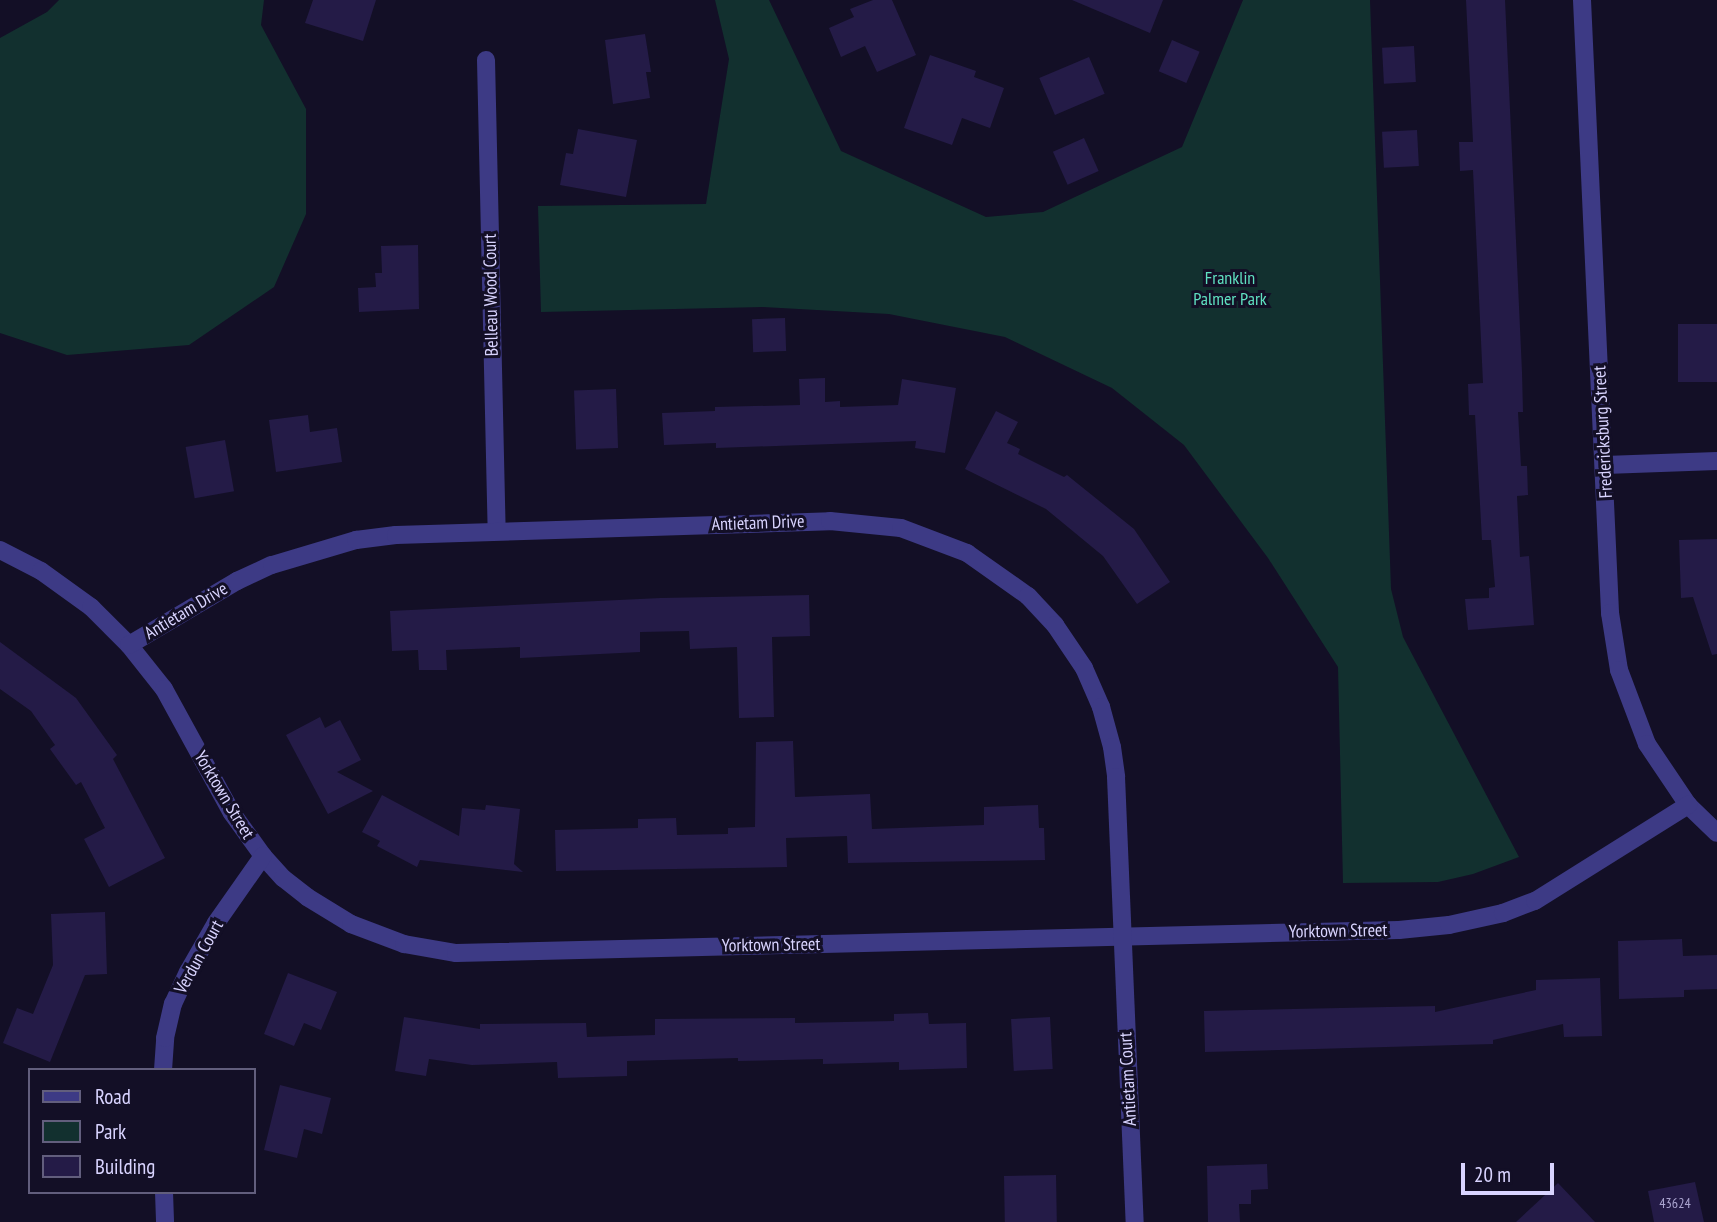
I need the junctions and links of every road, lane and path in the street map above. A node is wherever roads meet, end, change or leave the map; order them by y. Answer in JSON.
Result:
{"nodes":[{"id":1,"x":1582,"y":0,"type":"edge"},
{"id":2,"x":486,"y":60,"type":"dead end"},
{"id":3,"x":1717,"y":461,"type":"edge"},
{"id":4,"x":1605,"y":465,"type":"junction"},
{"id":5,"x":497,"y":530,"type":"junction"},
{"id":6,"x":0,"y":550,"type":"edge"},
{"id":7,"x":129,"y":645,"type":"junction"},
{"id":8,"x":1688,"y":805,"type":"junction"},
{"id":9,"x":1717,"y":834,"type":"edge"},
{"id":10,"x":262,"y":856,"type":"junction"},
{"id":11,"x":1121,"y":937,"type":"junction"},
{"id":12,"x":163,"y":1068,"type":"edge"},
{"id":13,"x":164,"y":1194,"type":"edge"},
{"id":14,"x":165,"y":1222,"type":"edge"},
{"id":15,"x":1135,"y":1222,"type":"edge"}],
"edges":[{"from":1,"to":4,"type":"street","name":"Fredericksburg Street"},
{"from":2,"to":5,"type":"street","name":"Belleau Wood Court"},
{"from":3,"to":4,"type":"street"},
{"from":4,"to":8,"type":"street","name":"Fredericksburg Street"},
{"from":5,"to":7,"type":"street","name":"Antietam Drive"},
{"from":5,"to":11,"type":"street","name":"Antietam Drive"},
{"from":6,"to":7,"type":"street","name":"Yorktown Street"},
{"from":7,"to":10,"type":"street","name":"Yorktown Street"},
{"from":8,"to":9,"type":"street","name":"Fredericksburg Street"},
{"from":8,"to":11,"type":"street","name":"Yorktown Street"},
{"from":10,"to":11,"type":"street","name":"Yorktown Street"},
{"from":10,"to":12,"type":"street","name":"Verdun Court"},
{"from":11,"to":15,"type":"street","name":"Antietam Court"},
{"from":13,"to":14,"type":"street"}]}
